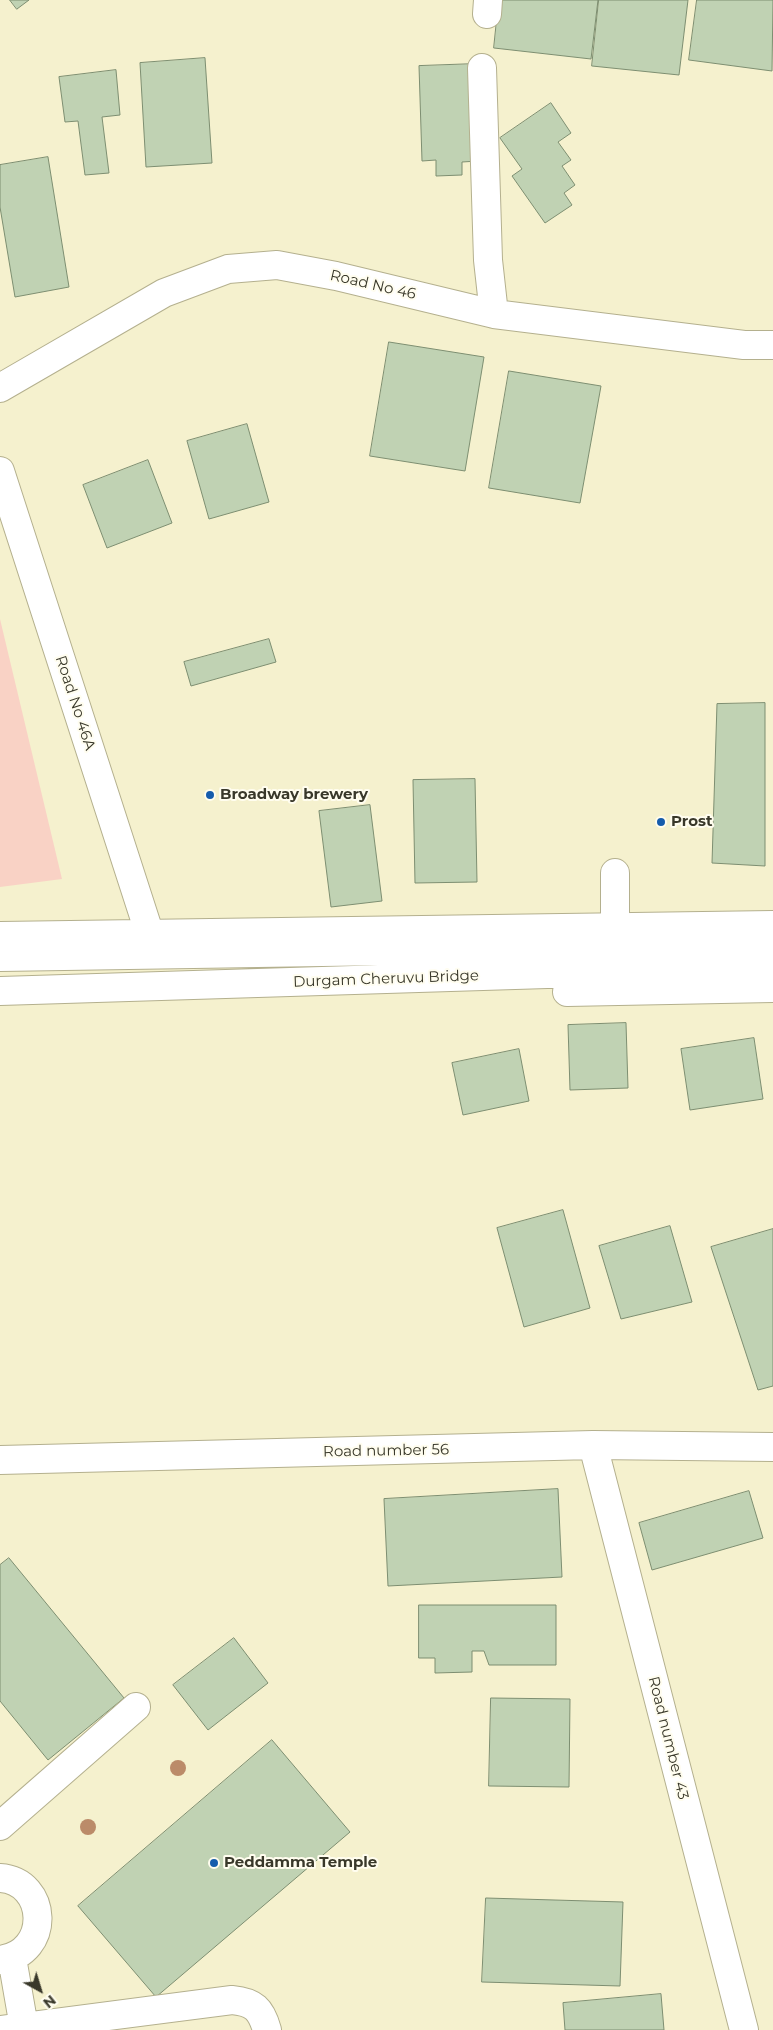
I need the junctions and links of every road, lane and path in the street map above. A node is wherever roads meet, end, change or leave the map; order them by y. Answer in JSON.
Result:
{"nodes":[{"id":1,"x":482,"y":68,"type":"dead end"},
{"id":2,"x":494,"y":314,"type":"junction"},
{"id":3,"x":773,"y":345,"type":"edge"},
{"id":4,"x":0,"y":388,"type":"edge"},
{"id":5,"x":0,"y":471,"type":"edge"},
{"id":6,"x":615,"y":873,"type":"dead end"},
{"id":7,"x":773,"y":925,"type":"edge"},
{"id":8,"x":615,"y":927,"type":"junction"},
{"id":9,"x":150,"y":935,"type":"junction"},
{"id":10,"x":0,"y":936,"type":"edge"},
{"id":11,"x":773,"y":944,"type":"edge"},
{"id":12,"x":0,"y":957,"type":"edge"},
{"id":13,"x":773,"y":967,"type":"edge"},
{"id":14,"x":773,"y":988,"type":"edge"},
{"id":15,"x":0,"y":991,"type":"edge"},
{"id":16,"x":0,"y":1006,"type":"edge"},
{"id":17,"x":593,"y":1446,"type":"junction"},
{"id":18,"x":773,"y":1447,"type":"edge"},
{"id":19,"x":0,"y":1460,"type":"edge"},
{"id":20,"x":136,"y":1706,"type":"dead end"},
{"id":21,"x":0,"y":1826,"type":"edge"},
{"id":22,"x":0,"y":1878,"type":"edge"},
{"id":23,"x":6,"y":1959,"type":"edge"},
{"id":24,"x":12,"y":2028,"type":"edge"},
{"id":25,"x":267,"y":2030,"type":"edge"},
{"id":26,"x":744,"y":2030,"type":"edge"}],
"edges":[{"from":1,"to":2,"type":"main road"},
{"from":2,"to":3,"type":"main road","name":"Road No 46"},
{"from":2,"to":4,"type":"main road","name":"Road No 46"},
{"from":5,"to":9,"type":"main road","name":"Road No 46A"},
{"from":6,"to":8,"type":"main road"},
{"from":7,"to":8,"type":"main road"},
{"from":8,"to":9,"type":"main road"},
{"from":9,"to":10,"type":"main road"},
{"from":11,"to":12,"type":"main road","name":"Durgam Cheruvu Bridge"},
{"from":13,"to":15,"type":"main road","name":"Durgam Cheruvu Bridge"},
{"from":14,"to":16,"type":"main road"},
{"from":17,"to":18,"type":"main road","name":"Road number 56"},
{"from":17,"to":19,"type":"main road","name":"Road number 56"},
{"from":17,"to":26,"type":"main road","name":"Road number 43"},
{"from":20,"to":21,"type":"main road"},
{"from":22,"to":23,"type":"main road"},
{"from":23,"to":24,"type":"main road"},
{"from":24,"to":25,"type":"main road"}]}
